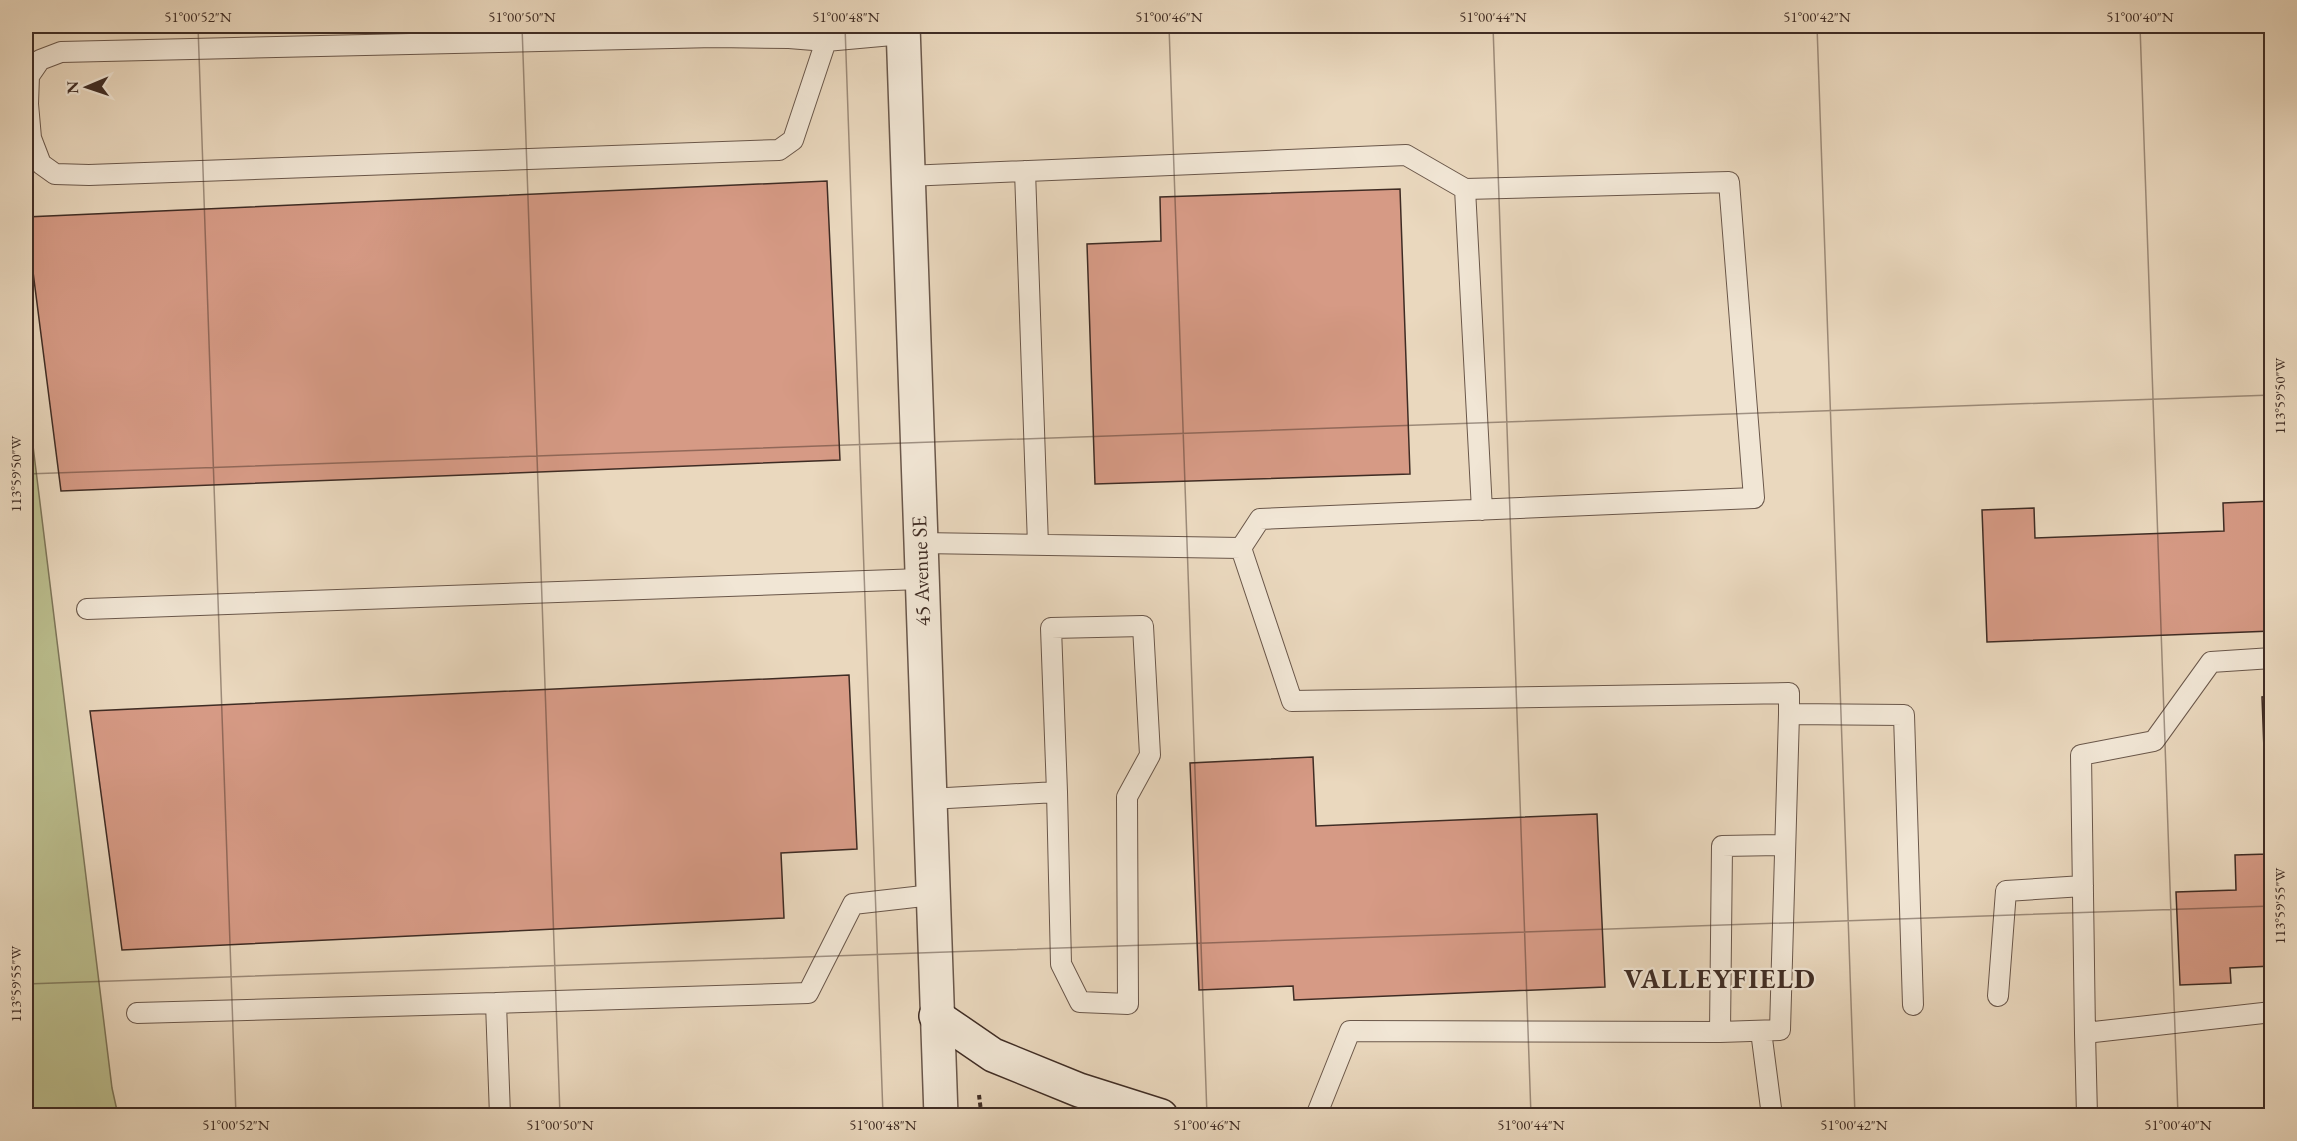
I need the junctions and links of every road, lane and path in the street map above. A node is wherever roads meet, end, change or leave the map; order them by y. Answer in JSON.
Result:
{"nodes":[{"id":1,"x":903,"y":30,"type":"edge"},
{"id":2,"x":826,"y":41,"type":"junction"},
{"id":3,"x":1025,"y":171,"type":"junction"},
{"id":4,"x":907,"y":176,"type":"junction"},
{"id":5,"x":1465,"y":189,"type":"junction"},
{"id":6,"x":1482,"y":510,"type":"junction"},
{"id":7,"x":920,"y":543,"type":"junction"},
{"id":8,"x":1038,"y":545,"type":"junction"},
{"id":9,"x":1241,"y":548,"type":"junction"},
{"id":10,"x":921,"y":579,"type":"junction"},
{"id":11,"x":87,"y":609,"type":"dead end"},
{"id":12,"x":2271,"y":658,"type":"edge"},
{"id":13,"x":1789,"y":714,"type":"junction"},
{"id":14,"x":1056,"y":792,"type":"junction"},
{"id":15,"x":928,"y":799,"type":"junction"},
{"id":16,"x":1785,"y":845,"type":"junction"},
{"id":17,"x":2083,"y":886,"type":"junction"},
{"id":18,"x":932,"y":895,"type":"junction"},
{"id":19,"x":1998,"y":996,"type":"dead end"},
{"id":20,"x":496,"y":1004,"type":"junction"},
{"id":21,"x":1913,"y":1005,"type":"dead end"},
{"id":22,"x":2271,"y":1012,"type":"edge"},
{"id":23,"x":137,"y":1013,"type":"dead end"},
{"id":24,"x":936,"y":1016,"type":"junction"},
{"id":25,"x":1761,"y":1031,"type":"junction"},
{"id":26,"x":1720,"y":1032,"type":"junction"},
{"id":27,"x":2085,"y":1033,"type":"junction"},
{"id":28,"x":979,"y":1095,"type":"dead end"},
{"id":29,"x":981,"y":1111,"type":"dead end"},
{"id":30,"x":500,"y":1116,"type":"edge"},
{"id":31,"x":941,"y":1116,"type":"edge"},
{"id":32,"x":1161,"y":1116,"type":"edge"},
{"id":33,"x":1316,"y":1116,"type":"edge"},
{"id":34,"x":1772,"y":1116,"type":"edge"},
{"id":35,"x":2086,"y":1116,"type":"edge"}],
"edges":[{"from":1,"to":2,"type":"lane"},
{"from":1,"to":4,"type":"street","name":"45 Avenue SE"},
{"from":2,"to":2,"type":"lane"},
{"from":3,"to":4,"type":"lane"},
{"from":3,"to":5,"type":"lane"},
{"from":3,"to":8,"type":"lane"},
{"from":4,"to":7,"type":"street","name":"45 Avenue SE"},
{"from":5,"to":6,"type":"lane"},
{"from":5,"to":6,"type":"lane"},
{"from":6,"to":9,"type":"lane"},
{"from":7,"to":8,"type":"lane"},
{"from":7,"to":10,"type":"street","name":"45 Avenue SE"},
{"from":8,"to":9,"type":"lane"},
{"from":9,"to":13,"type":"lane"},
{"from":10,"to":11,"type":"lane"},
{"from":10,"to":15,"type":"street","name":"45 Avenue SE"},
{"from":12,"to":17,"type":"lane"},
{"from":13,"to":16,"type":"lane"},
{"from":13,"to":21,"type":"lane"},
{"from":14,"to":14,"type":"lane"},
{"from":14,"to":15,"type":"lane"},
{"from":15,"to":18,"type":"street","name":"45 Avenue SE"},
{"from":16,"to":25,"type":"lane"},
{"from":16,"to":26,"type":"lane"},
{"from":17,"to":19,"type":"lane"},
{"from":17,"to":27,"type":"lane"},
{"from":18,"to":20,"type":"lane"},
{"from":18,"to":24,"type":"street","name":"45 Avenue SE"},
{"from":20,"to":23,"type":"lane"},
{"from":20,"to":30,"type":"lane"},
{"from":22,"to":27,"type":"lane"},
{"from":24,"to":31,"type":"street","name":"45 Avenue SE"},
{"from":24,"to":32,"type":"street"},
{"from":25,"to":26,"type":"lane"},
{"from":25,"to":34,"type":"lane"},
{"from":26,"to":33,"type":"lane"},
{"from":27,"to":35,"type":"lane"},
{"from":28,"to":29,"type":"path"}]}
